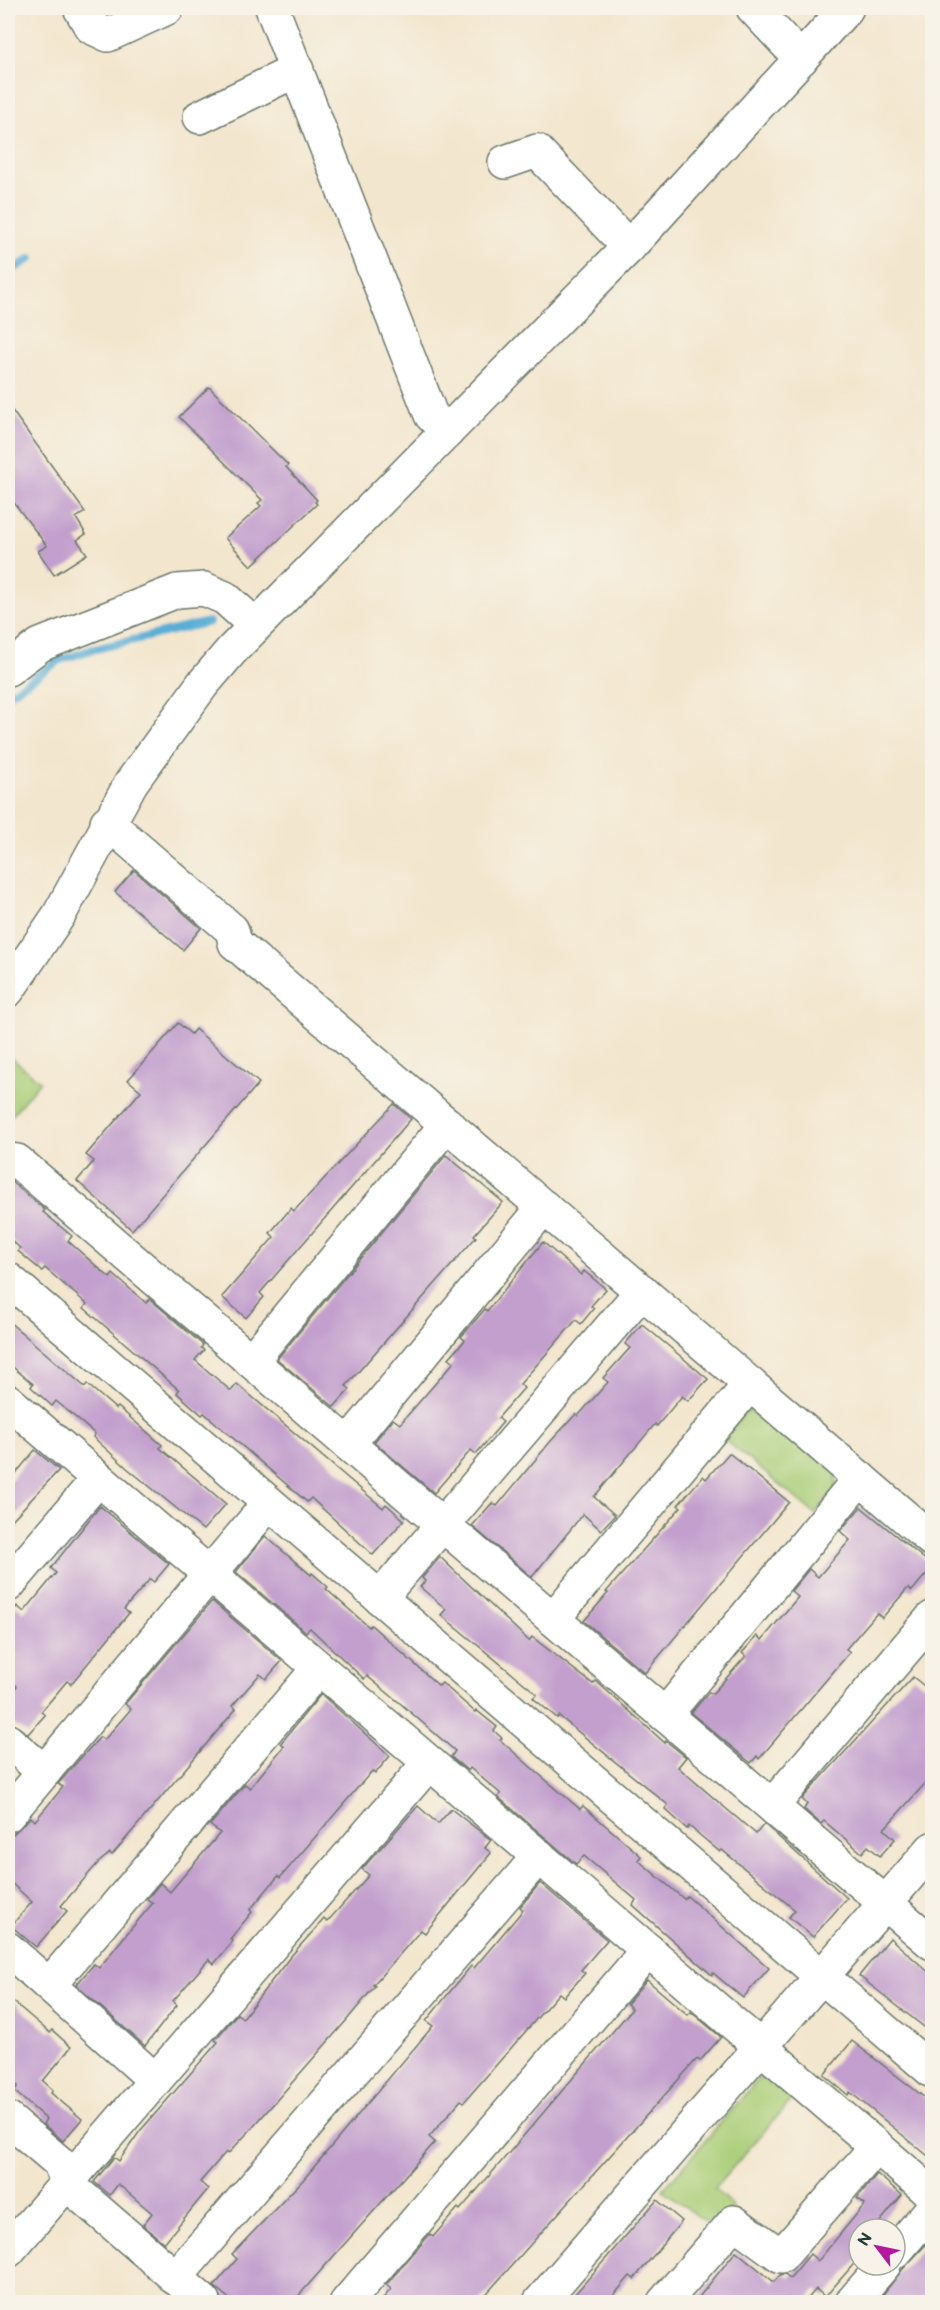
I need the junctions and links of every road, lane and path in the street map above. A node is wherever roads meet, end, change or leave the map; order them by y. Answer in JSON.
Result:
{"nodes":[{"id":1,"x":80,"y":8,"type":"edge"},
{"id":2,"x":167,"y":8,"type":"edge"},
{"id":3,"x":272,"y":8,"type":"edge"},
{"id":4,"x":753,"y":8,"type":"edge"},
{"id":5,"x":847,"y":8,"type":"edge"},
{"id":6,"x":801,"y":59,"type":"junction"},
{"id":7,"x":297,"y":70,"type":"junction"},
{"id":8,"x":200,"y":117,"type":"dead end"},
{"id":9,"x":505,"y":162,"type":"dead end"},
{"id":10,"x":629,"y":247,"type":"junction"},
{"id":11,"x":447,"y":432,"type":"junction"},
{"id":12,"x":255,"y":625,"type":"junction"},
{"id":13,"x":8,"y":669,"type":"edge"},
{"id":14,"x":107,"y":822,"type":"junction"},
{"id":15,"x":8,"y":990,"type":"edge"},
{"id":16,"x":447,"y":1124,"type":"junction"},
{"id":17,"x":8,"y":1160,"type":"edge"},
{"id":18,"x":544,"y":1207,"type":"junction"},
{"id":19,"x":8,"y":1279,"type":"edge"},
{"id":20,"x":642,"y":1291,"type":"junction"},
{"id":21,"x":251,"y":1361,"type":"junction"},
{"id":22,"x":750,"y":1384,"type":"junction"},
{"id":23,"x":8,"y":1401,"type":"edge"},
{"id":24,"x":348,"y":1444,"type":"junction"},
{"id":25,"x":860,"y":1478,"type":"junction"},
{"id":26,"x":98,"y":1479,"type":"junction"},
{"id":27,"x":269,"y":1503,"type":"junction"},
{"id":28,"x":443,"y":1526,"type":"junction"},
{"id":29,"x":933,"y":1540,"type":"edge"},
{"id":30,"x":208,"y":1573,"type":"junction"},
{"id":31,"x":8,"y":1585,"type":"edge"},
{"id":32,"x":380,"y":1598,"type":"junction"},
{"id":33,"x":933,"y":1618,"type":"edge"},
{"id":34,"x":553,"y":1619,"type":"junction"},
{"id":35,"x":319,"y":1668,"type":"junction"},
{"id":36,"x":665,"y":1715,"type":"junction"},
{"id":37,"x":8,"y":1741,"type":"edge"},
{"id":38,"x":429,"y":1762,"type":"junction"},
{"id":39,"x":44,"y":1772,"type":"junction"},
{"id":40,"x":772,"y":1806,"type":"junction"},
{"id":41,"x":8,"y":1815,"type":"edge"},
{"id":42,"x":933,"y":1850,"type":"edge"},
{"id":43,"x":539,"y":1856,"type":"junction"},
{"id":44,"x":886,"y":1904,"type":"junction"},
{"id":45,"x":933,"y":1943,"type":"edge"},
{"id":46,"x":8,"y":1949,"type":"edge"},
{"id":47,"x":648,"y":1950,"type":"junction"},
{"id":48,"x":822,"y":1977,"type":"junction"},
{"id":49,"x":49,"y":1985,"type":"junction"},
{"id":50,"x":762,"y":2047,"type":"junction"},
{"id":51,"x":933,"y":2071,"type":"edge"},
{"id":52,"x":155,"y":2080,"type":"junction"},
{"id":53,"x":8,"y":2119,"type":"edge"},
{"id":54,"x":877,"y":2146,"type":"junction"},
{"id":55,"x":66,"y":2183,"type":"junction"},
{"id":56,"x":933,"y":2193,"type":"edge"},
{"id":57,"x":933,"y":2209,"type":"edge"},
{"id":58,"x":907,"y":2238,"type":"edge"},
{"id":59,"x":8,"y":2251,"type":"edge"},
{"id":60,"x":874,"y":2277,"type":"edge"},
{"id":61,"x":175,"y":2278,"type":"junction"},
{"id":62,"x":204,"y":2302,"type":"edge"},
{"id":63,"x":346,"y":2302,"type":"edge"},
{"id":64,"x":540,"y":2302,"type":"edge"},
{"id":65,"x":664,"y":2302,"type":"edge"},
{"id":66,"x":852,"y":2302,"type":"edge"}],
"edges":[{"from":1,"to":2,"type":"street"},
{"from":3,"to":7,"type":"street"},
{"from":4,"to":6,"type":"street"},
{"from":5,"to":6,"type":"street"},
{"from":6,"to":10,"type":"street"},
{"from":7,"to":8,"type":"street"},
{"from":7,"to":11,"type":"street"},
{"from":9,"to":10,"type":"street"},
{"from":10,"to":11,"type":"street"},
{"from":11,"to":12,"type":"street"},
{"from":12,"to":13,"type":"street"},
{"from":12,"to":14,"type":"street"},
{"from":14,"to":15,"type":"street"},
{"from":14,"to":16,"type":"street"},
{"from":16,"to":18,"type":"street"},
{"from":16,"to":21,"type":"street"},
{"from":17,"to":21,"type":"street"},
{"from":18,"to":20,"type":"street"},
{"from":18,"to":24,"type":"street"},
{"from":19,"to":27,"type":"street"},
{"from":20,"to":22,"type":"street"},
{"from":20,"to":28,"type":"street"},
{"from":21,"to":24,"type":"street"},
{"from":22,"to":25,"type":"street"},
{"from":22,"to":34,"type":"street"},
{"from":23,"to":26,"type":"street"},
{"from":24,"to":28,"type":"street"},
{"from":25,"to":29,"type":"street"},
{"from":25,"to":36,"type":"street"},
{"from":26,"to":30,"type":"street"},
{"from":26,"to":31,"type":"street"},
{"from":27,"to":30,"type":"street"},
{"from":27,"to":32,"type":"street"},
{"from":28,"to":32,"type":"street"},
{"from":28,"to":34,"type":"street"},
{"from":30,"to":35,"type":"street"},
{"from":30,"to":39,"type":"street"},
{"from":32,"to":48,"type":"street"},
{"from":33,"to":40,"type":"street"},
{"from":34,"to":36,"type":"street"},
{"from":35,"to":38,"type":"street"},
{"from":35,"to":49,"type":"street"},
{"from":36,"to":40,"type":"street"},
{"from":37,"to":39,"type":"street"},
{"from":38,"to":43,"type":"street"},
{"from":38,"to":52,"type":"street"},
{"from":39,"to":41,"type":"street"},
{"from":40,"to":44,"type":"street"},
{"from":42,"to":44,"type":"street"},
{"from":43,"to":47,"type":"street"},
{"from":43,"to":61,"type":"street"},
{"from":44,"to":45,"type":"street"},
{"from":44,"to":48,"type":"street"},
{"from":46,"to":49,"type":"street"},
{"from":47,"to":50,"type":"street"},
{"from":47,"to":63,"type":"street"},
{"from":48,"to":50,"type":"street"},
{"from":48,"to":51,"type":"street"},
{"from":49,"to":52,"type":"street"},
{"from":50,"to":54,"type":"street"},
{"from":50,"to":64,"type":"street"},
{"from":52,"to":55,"type":"street"},
{"from":53,"to":55,"type":"street"},
{"from":54,"to":56,"type":"street"},
{"from":54,"to":65,"type":"street"},
{"from":55,"to":59,"type":"street"},
{"from":55,"to":61,"type":"street"},
{"from":57,"to":58,"type":"street"},
{"from":60,"to":66,"type":"street"},
{"from":61,"to":62,"type":"street"}]}
